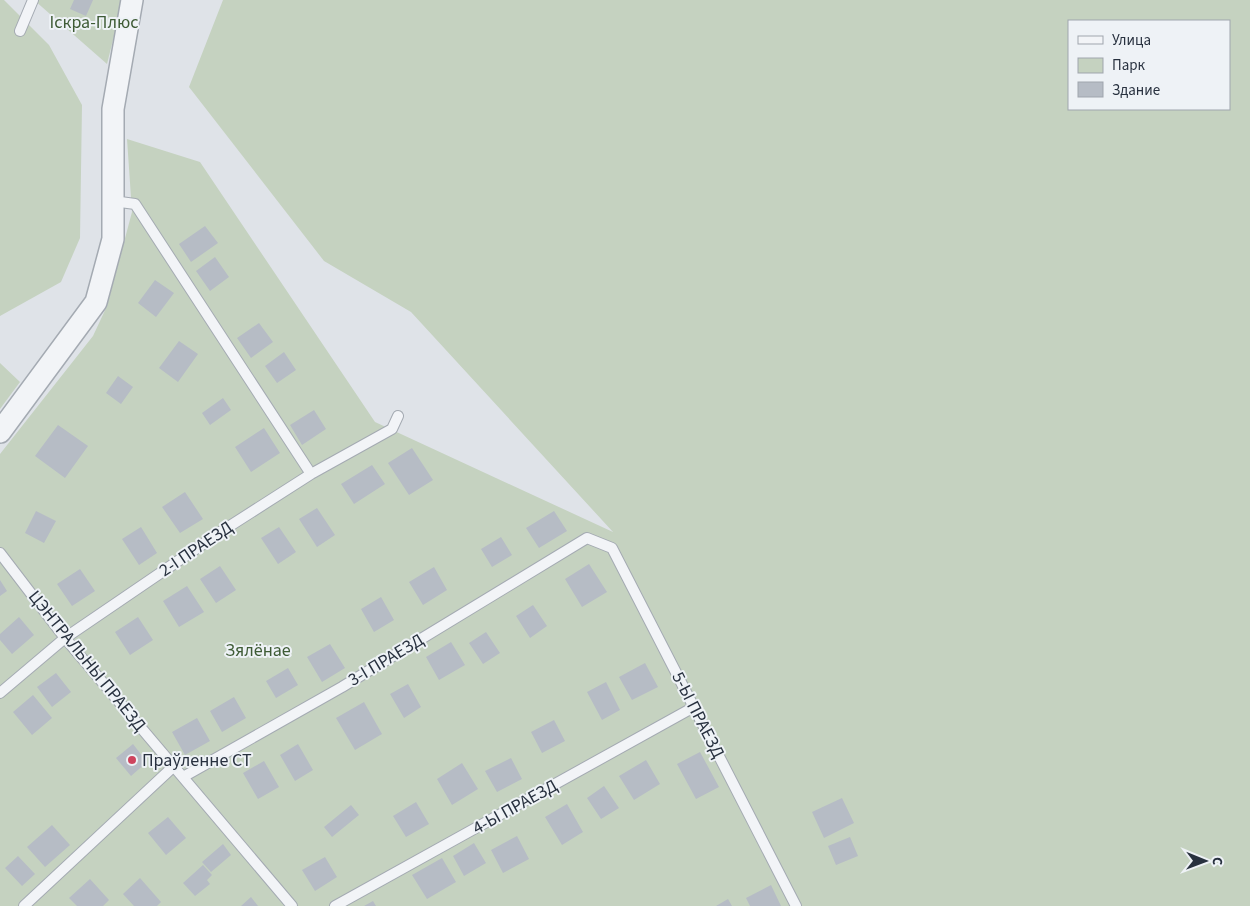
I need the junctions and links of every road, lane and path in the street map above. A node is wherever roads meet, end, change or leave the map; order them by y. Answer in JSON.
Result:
{"nodes":[{"id":1,"x":33,"y":0,"type":"edge"},
{"id":2,"x":132,"y":0,"type":"edge"},
{"id":3,"x":20,"y":31,"type":"dead end"},
{"id":4,"x":113,"y":201,"type":"junction"},
{"id":5,"x":398,"y":416,"type":"dead end"},
{"id":6,"x":0,"y":432,"type":"edge"},
{"id":7,"x":311,"y":474,"type":"junction"},
{"id":8,"x":587,"y":538,"type":"joint"},
{"id":9,"x":0,"y":553,"type":"edge"},
{"id":10,"x":65,"y":638,"type":"junction"},
{"id":11,"x":0,"y":693,"type":"edge"},
{"id":12,"x":694,"y":707,"type":"junction"},
{"id":13,"x":174,"y":766,"type":"junction"},
{"id":14,"x":183,"y":777,"type":"junction"},
{"id":15,"x":24,"y":906,"type":"edge"},
{"id":16,"x":292,"y":906,"type":"edge"},
{"id":17,"x":335,"y":906,"type":"edge"},
{"id":18,"x":796,"y":906,"type":"edge"}],
"edges":[{"from":1,"to":3,"type":"lane"},
{"from":2,"to":4,"type":"street"},
{"from":4,"to":6,"type":"street"},
{"from":4,"to":7,"type":"lane"},
{"from":5,"to":7,"type":"lane","name":"2-І ПРАЕЗД"},
{"from":7,"to":10,"type":"lane","name":"2-І ПРАЕЗД"},
{"from":8,"to":12,"type":"lane","name":"5-Ы ПРАЕЗД"},
{"from":8,"to":14,"type":"lane","name":"3-І ПРАЕЗД"},
{"from":9,"to":10,"type":"lane","name":"ЦЭНТРАЛЬНЫ ПРАЕЗД"},
{"from":10,"to":11,"type":"lane","name":"2-І ПРАЕЗД"},
{"from":10,"to":13,"type":"lane","name":"ЦЭНТРАЛЬНЫ ПРАЕЗД"},
{"from":12,"to":17,"type":"lane","name":"4-Ы ПРАЕЗД"},
{"from":12,"to":18,"type":"lane","name":"5-Ы ПРАЕЗД"},
{"from":13,"to":14,"type":"lane","name":"ЦЭНТРАЛЬНЫ ПРАЕЗД"},
{"from":13,"to":15,"type":"lane"},
{"from":14,"to":16,"type":"lane","name":"ЦЭНТРАЛЬНЫ ПРАЕЗД"}]}
